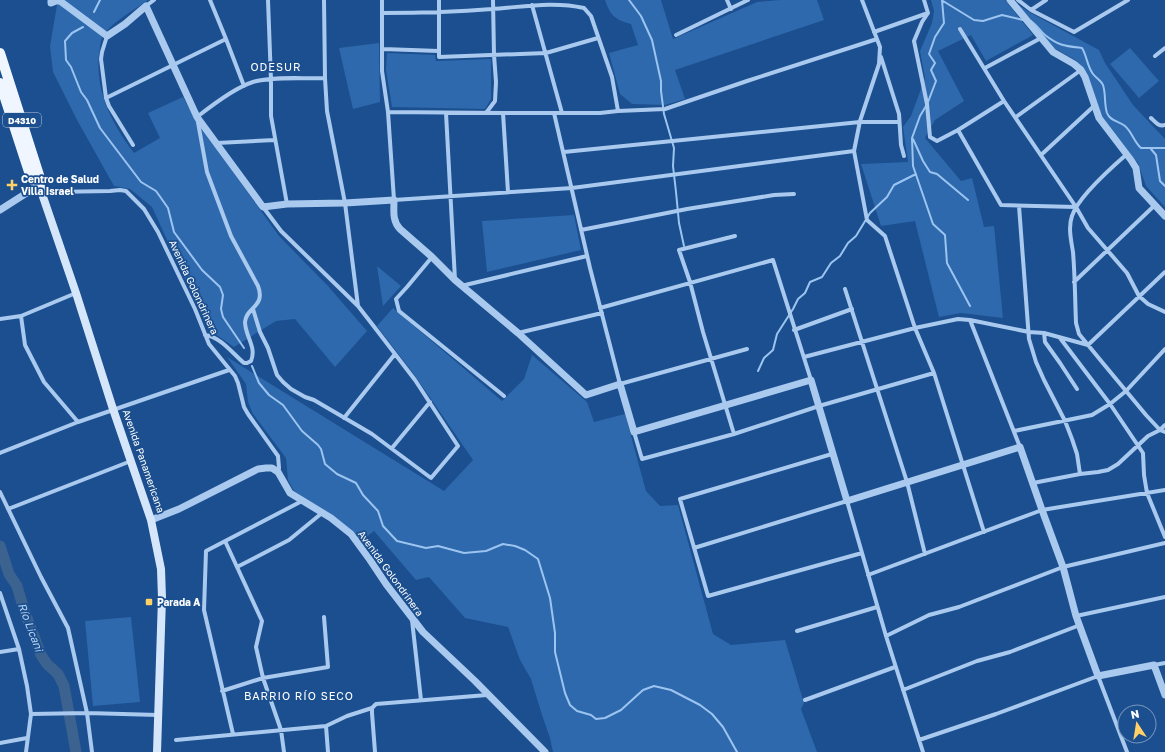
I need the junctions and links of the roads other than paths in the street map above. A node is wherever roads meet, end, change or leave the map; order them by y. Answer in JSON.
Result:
{"nodes":[{"id":1,"x":154,"y":0,"type":"edge"},
{"id":2,"x":210,"y":0,"type":"edge"},
{"id":3,"x":268,"y":0,"type":"edge"},
{"id":4,"x":324,"y":0,"type":"edge"},
{"id":5,"x":382,"y":0,"type":"edge"},
{"id":6,"x":439,"y":0,"type":"edge"},
{"id":7,"x":493,"y":0,"type":"edge"},
{"id":8,"x":728,"y":0,"type":"edge"},
{"id":9,"x":748,"y":0,"type":"edge"},
{"id":10,"x":862,"y":0,"type":"edge"},
{"id":11,"x":924,"y":0,"type":"edge"},
{"id":12,"x":1010,"y":0,"type":"edge"},
{"id":13,"x":1018,"y":0,"type":"edge"},
{"id":14,"x":1046,"y":0,"type":"edge"},
{"id":15,"x":1128,"y":0,"type":"edge"},
{"id":16,"x":52,"y":1,"type":"edge"},
{"id":17,"x":560,"y":2,"type":"edge"},
{"id":18,"x":532,"y":5,"type":"junction"},
{"id":19,"x":146,"y":6,"type":"junction"},
{"id":20,"x":494,"y":9,"type":"junction"},
{"id":21,"x":731,"y":9,"type":"junction"},
{"id":22,"x":1031,"y":10,"type":"junction"},
{"id":23,"x":440,"y":12,"type":"junction"},
{"id":24,"x":383,"y":13,"type":"junction"},
{"id":25,"x":928,"y":13,"type":"junction"},
{"id":26,"x":960,"y":30,"type":"dead end"},
{"id":27,"x":874,"y":32,"type":"junction"},
{"id":28,"x":676,"y":35,"type":"dead end"},
{"id":29,"x":107,"y":36,"type":"junction"},
{"id":30,"x":598,"y":38,"type":"junction"},
{"id":31,"x":1041,"y":38,"type":"junction"},
{"id":32,"x":226,"y":39,"type":"junction"},
{"id":33,"x":877,"y":40,"type":"junction"},
{"id":34,"x":1165,"y":48,"type":"edge"},
{"id":35,"x":382,"y":49,"type":"junction"},
{"id":36,"x":439,"y":51,"type":"junction"},
{"id":37,"x":0,"y":53,"type":"edge"},
{"id":38,"x":546,"y":53,"type":"junction"},
{"id":39,"x":494,"y":55,"type":"junction"},
{"id":40,"x":880,"y":55,"type":"junction"},
{"id":41,"x":1155,"y":56,"type":"dead end"},
{"id":42,"x":173,"y":66,"type":"junction"},
{"id":43,"x":985,"y":68,"type":"junction"},
{"id":44,"x":1081,"y":70,"type":"junction"},
{"id":45,"x":325,"y":78,"type":"junction"},
{"id":46,"x":271,"y":80,"type":"junction"},
{"id":47,"x":0,"y":86,"type":"edge"},
{"id":48,"x":244,"y":86,"type":"junction"},
{"id":49,"x":106,"y":98,"type":"junction"},
{"id":50,"x":1004,"y":101,"type":"junction"},
{"id":51,"x":1094,"y":106,"type":"junction"},
{"id":52,"x":618,"y":111,"type":"junction"},
{"id":53,"x":388,"y":112,"type":"junction"},
{"id":54,"x":446,"y":113,"type":"junction"},
{"id":55,"x":486,"y":113,"type":"junction"},
{"id":56,"x":554,"y":113,"type":"junction"},
{"id":57,"x":562,"y":113,"type":"junction"},
{"id":58,"x":502,"y":114,"type":"junction"},
{"id":59,"x":197,"y":117,"type":"junction"},
{"id":60,"x":1016,"y":117,"type":"junction"},
{"id":61,"x":1151,"y":118,"type":"dead end"},
{"id":62,"x":860,"y":122,"type":"junction"},
{"id":63,"x":899,"y":122,"type":"junction"},
{"id":64,"x":1165,"y":125,"type":"edge"},
{"id":65,"x":958,"y":130,"type":"junction"},
{"id":66,"x":275,"y":140,"type":"junction"},
{"id":67,"x":217,"y":143,"type":"junction"},
{"id":68,"x":133,"y":145,"type":"dead end"},
{"id":69,"x":854,"y":151,"type":"junction"},
{"id":70,"x":564,"y":152,"type":"junction"},
{"id":71,"x":1127,"y":154,"type":"junction"},
{"id":72,"x":1041,"y":155,"type":"junction"},
{"id":73,"x":904,"y":156,"type":"dead end"},
{"id":74,"x":572,"y":188,"type":"junction"},
{"id":75,"x":41,"y":192,"type":"junction"},
{"id":76,"x":508,"y":192,"type":"junction"},
{"id":77,"x":794,"y":194,"type":"dead end"},
{"id":78,"x":450,"y":196,"type":"junction"},
{"id":79,"x":394,"y":200,"type":"junction"},
{"id":80,"x":345,"y":203,"type":"junction"},
{"id":81,"x":287,"y":204,"type":"junction"},
{"id":82,"x":1155,"y":205,"type":"junction"},
{"id":83,"x":1019,"y":206,"type":"junction"},
{"id":84,"x":262,"y":207,"type":"junction"},
{"id":85,"x":1076,"y":207,"type":"junction"},
{"id":86,"x":0,"y":210,"type":"edge"},
{"id":87,"x":1165,"y":216,"type":"edge"},
{"id":88,"x":581,"y":230,"type":"junction"},
{"id":89,"x":735,"y":236,"type":"dead end"},
{"id":90,"x":1107,"y":250,"type":"junction"},
{"id":91,"x":588,"y":256,"type":"junction"},
{"id":92,"x":432,"y":257,"type":"junction"},
{"id":93,"x":1165,"y":272,"type":"edge"},
{"id":94,"x":455,"y":280,"type":"junction"},
{"id":95,"x":690,"y":282,"type":"junction"},
{"id":96,"x":1074,"y":282,"type":"junction"},
{"id":97,"x":462,"y":286,"type":"junction"},
{"id":98,"x":845,"y":289,"type":"dead end"},
{"id":99,"x":76,"y":293,"type":"junction"},
{"id":100,"x":1139,"y":296,"type":"junction"},
{"id":101,"x":358,"y":306,"type":"junction"},
{"id":102,"x":600,"y":308,"type":"junction"},
{"id":103,"x":253,"y":309,"type":"junction"},
{"id":104,"x":852,"y":309,"type":"junction"},
{"id":105,"x":1165,"y":312,"type":"edge"},
{"id":106,"x":602,"y":313,"type":"junction"},
{"id":107,"x":21,"y":316,"type":"junction"},
{"id":108,"x":0,"y":319,"type":"edge"},
{"id":109,"x":970,"y":320,"type":"junction"},
{"id":110,"x":915,"y":328,"type":"junction"},
{"id":111,"x":794,"y":330,"type":"junction"},
{"id":112,"x":1029,"y":332,"type":"junction"},
{"id":113,"x":518,"y":333,"type":"junction"},
{"id":114,"x":1044,"y":333,"type":"junction"},
{"id":115,"x":205,"y":335,"type":"junction"},
{"id":116,"x":1060,"y":338,"type":"junction"},
{"id":117,"x":863,"y":342,"type":"junction"},
{"id":118,"x":1088,"y":345,"type":"junction"},
{"id":119,"x":747,"y":349,"type":"dead end"},
{"id":120,"x":1165,"y":350,"type":"edge"},
{"id":121,"x":395,"y":354,"type":"junction"},
{"id":122,"x":804,"y":357,"type":"junction"},
{"id":123,"x":712,"y":358,"type":"junction"},
{"id":124,"x":229,"y":370,"type":"junction"},
{"id":125,"x":934,"y":373,"type":"junction"},
{"id":126,"x":811,"y":380,"type":"junction"},
{"id":127,"x":620,"y":384,"type":"junction"},
{"id":128,"x":878,"y":389,"type":"junction"},
{"id":129,"x":1077,"y":389,"type":"dead end"},
{"id":130,"x":1126,"y":391,"type":"junction"},
{"id":131,"x":504,"y":396,"type":"dead end"},
{"id":132,"x":430,"y":402,"type":"junction"},
{"id":133,"x":1110,"y":404,"type":"junction"},
{"id":134,"x":725,"y":406,"type":"junction"},
{"id":135,"x":819,"y":406,"type":"junction"},
{"id":136,"x":113,"y":409,"type":"junction"},
{"id":137,"x":344,"y":418,"type":"junction"},
{"id":138,"x":1065,"y":421,"type":"junction"},
{"id":139,"x":78,"y":422,"type":"junction"},
{"id":140,"x":1165,"y":425,"type":"edge"},
{"id":141,"x":1160,"y":430,"type":"junction"},
{"id":142,"x":1014,"y":431,"type":"junction"},
{"id":143,"x":634,"y":432,"type":"junction"},
{"id":144,"x":1165,"y":432,"type":"edge"},
{"id":145,"x":734,"y":434,"type":"junction"},
{"id":146,"x":1138,"y":445,"type":"junction"},
{"id":147,"x":1020,"y":447,"type":"junction"},
{"id":148,"x":392,"y":448,"type":"junction"},
{"id":149,"x":0,"y":453,"type":"edge"},
{"id":150,"x":832,"y":454,"type":"junction"},
{"id":151,"x":131,"y":461,"type":"junction"},
{"id":152,"x":963,"y":465,"type":"junction"},
{"id":153,"x":278,"y":472,"type":"junction"},
{"id":154,"x":1080,"y":474,"type":"junction"},
{"id":155,"x":907,"y":482,"type":"junction"},
{"id":156,"x":1032,"y":483,"type":"junction"},
{"id":157,"x":1165,"y":490,"type":"edge"},
{"id":158,"x":0,"y":492,"type":"edge"},
{"id":159,"x":1147,"y":493,"type":"junction"},
{"id":160,"x":302,"y":501,"type":"junction"},
{"id":161,"x":848,"y":501,"type":"junction"},
{"id":162,"x":8,"y":509,"type":"junction"},
{"id":163,"x":1042,"y":510,"type":"junction"},
{"id":164,"x":322,"y":513,"type":"junction"},
{"id":165,"x":151,"y":520,"type":"junction"},
{"id":166,"x":984,"y":532,"type":"junction"},
{"id":167,"x":1165,"y":536,"type":"edge"},
{"id":168,"x":225,"y":541,"type":"junction"},
{"id":169,"x":1165,"y":543,"type":"edge"},
{"id":170,"x":694,"y":548,"type":"junction"},
{"id":171,"x":862,"y":553,"type":"junction"},
{"id":172,"x":925,"y":554,"type":"junction"},
{"id":173,"x":237,"y":567,"type":"junction"},
{"id":174,"x":1063,"y":567,"type":"junction"},
{"id":175,"x":868,"y":575,"type":"junction"},
{"id":176,"x":0,"y":593,"type":"edge"},
{"id":177,"x":1165,"y":597,"type":"edge"},
{"id":178,"x":1,"y":599,"type":"edge"},
{"id":179,"x":877,"y":607,"type":"junction"},
{"id":180,"x":1076,"y":616,"type":"junction"},
{"id":181,"x":324,"y":617,"type":"dead end"},
{"id":182,"x":412,"y":619,"type":"junction"},
{"id":183,"x":1080,"y":625,"type":"junction"},
{"id":184,"x":797,"y":631,"type":"dead end"},
{"id":185,"x":886,"y":636,"type":"junction"},
{"id":186,"x":19,"y":649,"type":"junction"},
{"id":187,"x":0,"y":652,"type":"edge"},
{"id":188,"x":1165,"y":663,"type":"edge"},
{"id":189,"x":1154,"y":665,"type":"junction"},
{"id":190,"x":895,"y":667,"type":"junction"},
{"id":191,"x":1098,"y":676,"type":"junction"},
{"id":192,"x":263,"y":678,"type":"junction"},
{"id":193,"x":903,"y":690,"type":"junction"},
{"id":194,"x":222,"y":691,"type":"junction"},
{"id":195,"x":487,"y":695,"type":"junction"},
{"id":196,"x":1165,"y":695,"type":"edge"},
{"id":197,"x":421,"y":700,"type":"junction"},
{"id":198,"x":805,"y":700,"type":"dead end"},
{"id":199,"x":372,"y":708,"type":"junction"},
{"id":200,"x":87,"y":713,"type":"junction"},
{"id":201,"x":31,"y":714,"type":"junction"},
{"id":202,"x":158,"y":715,"type":"junction"},
{"id":203,"x":326,"y":726,"type":"junction"},
{"id":204,"x":282,"y":730,"type":"junction"},
{"id":205,"x":233,"y":734,"type":"junction"},
{"id":206,"x":27,"y":738,"type":"junction"},
{"id":207,"x":176,"y":740,"type":"dead end"},
{"id":208,"x":919,"y":740,"type":"junction"},
{"id":209,"x":0,"y":743,"type":"edge"},
{"id":210,"x":26,"y":752,"type":"edge"},
{"id":211,"x":92,"y":752,"type":"edge"},
{"id":212,"x":157,"y":752,"type":"edge"},
{"id":213,"x":284,"y":752,"type":"edge"},
{"id":214,"x":328,"y":752,"type":"edge"},
{"id":215,"x":375,"y":752,"type":"edge"},
{"id":216,"x":545,"y":752,"type":"edge"},
{"id":217,"x":923,"y":752,"type":"edge"},
{"id":218,"x":1127,"y":752,"type":"edge"}],
"edges":[{"from":1,"to":19,"type":"street"},
{"from":2,"to":32,"type":"street"},
{"from":3,"to":46,"type":"street"},
{"from":4,"to":45,"type":"street"},
{"from":5,"to":24,"type":"street"},
{"from":6,"to":23,"type":"street"},
{"from":7,"to":20,"type":"street"},
{"from":8,"to":21,"type":"street"},
{"from":9,"to":21,"type":"street"},
{"from":10,"to":27,"type":"street"},
{"from":11,"to":25,"type":"street"},
{"from":12,"to":31,"type":"street"},
{"from":13,"to":22,"type":"street"},
{"from":14,"to":22,"type":"street"},
{"from":15,"to":22,"type":"street"},
{"from":16,"to":29,"type":"street"},
{"from":17,"to":18,"type":"street"},
{"from":17,"to":30,"type":"street"},
{"from":18,"to":20,"type":"street"},
{"from":18,"to":38,"type":"street"},
{"from":19,"to":29,"type":"street"},
{"from":19,"to":42,"type":"street"},
{"from":20,"to":23,"type":"street"},
{"from":20,"to":39,"type":"street"},
{"from":21,"to":28,"type":"street"},
{"from":23,"to":24,"type":"street"},
{"from":23,"to":36,"type":"street"},
{"from":24,"to":35,"type":"street"},
{"from":25,"to":27,"type":"street"},
{"from":25,"to":65,"type":"street"},
{"from":26,"to":43,"type":"street"},
{"from":27,"to":33,"type":"street"},
{"from":29,"to":49,"type":"street"},
{"from":30,"to":38,"type":"street"},
{"from":30,"to":52,"type":"street"},
{"from":31,"to":43,"type":"street"},
{"from":31,"to":44,"type":"street"},
{"from":32,"to":42,"type":"street"},
{"from":32,"to":48,"type":"street"},
{"from":33,"to":40,"type":"street"},
{"from":33,"to":52,"type":"street"},
{"from":34,"to":41,"type":"street"},
{"from":35,"to":36,"type":"street"},
{"from":35,"to":53,"type":"street"},
{"from":36,"to":39,"type":"street"},
{"from":37,"to":75,"type":"main road","name":"Avenida Panamericana","number":"D4310"},
{"from":38,"to":39,"type":"street"},
{"from":38,"to":57,"type":"street"},
{"from":39,"to":55,"type":"street"},
{"from":40,"to":62,"type":"street"},
{"from":40,"to":63,"type":"street"},
{"from":42,"to":49,"type":"street"},
{"from":42,"to":59,"type":"street"},
{"from":43,"to":50,"type":"street"},
{"from":44,"to":51,"type":"street"},
{"from":44,"to":60,"type":"street"},
{"from":45,"to":46,"type":"street"},
{"from":45,"to":80,"type":"street"},
{"from":46,"to":48,"type":"street"},
{"from":46,"to":66,"type":"street"},
{"from":47,"to":75,"type":"main road","name":"Avenida Panamericana","number":"D4310"},
{"from":48,"to":59,"type":"street"},
{"from":49,"to":68,"type":"street"},
{"from":50,"to":60,"type":"street"},
{"from":50,"to":65,"type":"street"},
{"from":51,"to":71,"type":"street"},
{"from":51,"to":72,"type":"street"},
{"from":52,"to":57,"type":"street"},
{"from":53,"to":54,"type":"street"},
{"from":53,"to":79,"type":"street"},
{"from":54,"to":55,"type":"street"},
{"from":54,"to":78,"type":"street"},
{"from":55,"to":58,"type":"street"},
{"from":56,"to":57,"type":"street"},
{"from":56,"to":58,"type":"street"},
{"from":56,"to":70,"type":"street"},
{"from":58,"to":76,"type":"street"},
{"from":59,"to":67,"type":"street"},
{"from":59,"to":103,"type":"street"},
{"from":60,"to":72,"type":"street"},
{"from":61,"to":64,"type":"street"},
{"from":62,"to":63,"type":"street"},
{"from":62,"to":69,"type":"street"},
{"from":62,"to":70,"type":"street"},
{"from":63,"to":73,"type":"street"},
{"from":65,"to":83,"type":"street"},
{"from":66,"to":67,"type":"street"},
{"from":66,"to":81,"type":"street"},
{"from":67,"to":84,"type":"street"},
{"from":69,"to":74,"type":"street"},
{"from":69,"to":110,"type":"street"},
{"from":70,"to":74,"type":"street"},
{"from":71,"to":82,"type":"street"},
{"from":71,"to":85,"type":"street"},
{"from":72,"to":85,"type":"street"},
{"from":74,"to":76,"type":"street"},
{"from":74,"to":88,"type":"street"},
{"from":75,"to":86,"type":"street"},
{"from":75,"to":99,"type":"main road","name":"Avenida Panamericana","number":"D4310"},
{"from":75,"to":115,"type":"street","name":"Avenida Golondrinera"},
{"from":76,"to":78,"type":"street"},
{"from":77,"to":88,"type":"street"},
{"from":78,"to":79,"type":"street"},
{"from":78,"to":94,"type":"street"},
{"from":79,"to":80,"type":"street"},
{"from":79,"to":92,"type":"street"},
{"from":80,"to":81,"type":"street"},
{"from":80,"to":101,"type":"street"},
{"from":81,"to":84,"type":"street"},
{"from":82,"to":87,"type":"street"},
{"from":82,"to":90,"type":"street"},
{"from":83,"to":85,"type":"street"},
{"from":83,"to":112,"type":"street"},
{"from":84,"to":101,"type":"street"},
{"from":85,"to":90,"type":"street"},
{"from":85,"to":96,"type":"street"},
{"from":88,"to":91,"type":"street"},
{"from":89,"to":95,"type":"street"},
{"from":90,"to":96,"type":"street"},
{"from":90,"to":100,"type":"street"},
{"from":91,"to":97,"type":"street"},
{"from":91,"to":102,"type":"street"},
{"from":92,"to":94,"type":"street"},
{"from":92,"to":131,"type":"street"},
{"from":93,"to":100,"type":"street"},
{"from":94,"to":97,"type":"street"},
{"from":95,"to":102,"type":"street"},
{"from":95,"to":111,"type":"street"},
{"from":95,"to":123,"type":"street"},
{"from":96,"to":118,"type":"street"},
{"from":97,"to":113,"type":"street"},
{"from":98,"to":104,"type":"street"},
{"from":99,"to":107,"type":"street"},
{"from":99,"to":136,"type":"main road","name":"Avenida Panamericana","number":"D4310"},
{"from":100,"to":105,"type":"street"},
{"from":100,"to":118,"type":"street"},
{"from":101,"to":121,"type":"street"},
{"from":102,"to":106,"type":"street"},
{"from":103,"to":115,"type":"street"},
{"from":103,"to":137,"type":"street"},
{"from":104,"to":111,"type":"street"},
{"from":104,"to":117,"type":"street"},
{"from":106,"to":113,"type":"street"},
{"from":106,"to":127,"type":"street"},
{"from":107,"to":108,"type":"street"},
{"from":107,"to":139,"type":"street"},
{"from":109,"to":110,"type":"street"},
{"from":109,"to":112,"type":"street"},
{"from":109,"to":142,"type":"street"},
{"from":110,"to":117,"type":"street"},
{"from":110,"to":125,"type":"street"},
{"from":111,"to":122,"type":"street"},
{"from":112,"to":114,"type":"street"},
{"from":112,"to":138,"type":"street"},
{"from":113,"to":127,"type":"street"},
{"from":114,"to":116,"type":"street"},
{"from":114,"to":129,"type":"street"},
{"from":115,"to":124,"type":"street","name":"Avenida Golondrinera"},
{"from":116,"to":118,"type":"street"},
{"from":116,"to":133,"type":"street"},
{"from":117,"to":122,"type":"street"},
{"from":117,"to":128,"type":"street"},
{"from":118,"to":130,"type":"street"},
{"from":119,"to":123,"type":"street"},
{"from":120,"to":130,"type":"street"},
{"from":121,"to":132,"type":"street"},
{"from":121,"to":137,"type":"street"},
{"from":122,"to":126,"type":"street"},
{"from":123,"to":127,"type":"street"},
{"from":123,"to":134,"type":"street"},
{"from":124,"to":136,"type":"street"},
{"from":124,"to":153,"type":"street","name":"Avenida Golondrinera"},
{"from":125,"to":128,"type":"street"},
{"from":125,"to":152,"type":"street"},
{"from":126,"to":134,"type":"street"},
{"from":126,"to":135,"type":"street"},
{"from":127,"to":143,"type":"street"},
{"from":128,"to":135,"type":"street"},
{"from":128,"to":155,"type":"street"},
{"from":130,"to":133,"type":"street"},
{"from":130,"to":141,"type":"street"},
{"from":132,"to":148,"type":"street"},
{"from":132,"to":148,"type":"street"},
{"from":133,"to":138,"type":"street"},
{"from":133,"to":146,"type":"street"},
{"from":134,"to":143,"type":"street"},
{"from":134,"to":145,"type":"street"},
{"from":135,"to":145,"type":"street"},
{"from":135,"to":150,"type":"street"},
{"from":136,"to":139,"type":"street"},
{"from":136,"to":151,"type":"main road","name":"Avenida Panamericana","number":"D4310"},
{"from":137,"to":148,"type":"street"},
{"from":138,"to":142,"type":"street"},
{"from":138,"to":154,"type":"street"},
{"from":139,"to":149,"type":"street"},
{"from":140,"to":141,"type":"street"},
{"from":141,"to":144,"type":"street"},
{"from":141,"to":146,"type":"street"},
{"from":142,"to":147,"type":"street"},
{"from":143,"to":145,"type":"street"},
{"from":146,"to":154,"type":"street"},
{"from":146,"to":159,"type":"street"},
{"from":147,"to":152,"type":"street"},
{"from":147,"to":156,"type":"street"},
{"from":150,"to":161,"type":"street"},
{"from":150,"to":170,"type":"street"},
{"from":151,"to":162,"type":"street"},
{"from":151,"to":165,"type":"main road","name":"Avenida Panamericana","number":"D4310"},
{"from":152,"to":155,"type":"street"},
{"from":152,"to":166,"type":"street"},
{"from":153,"to":160,"type":"street","name":"Avenida Golondrinera"},
{"from":153,"to":165,"type":"street"},
{"from":154,"to":156,"type":"street"},
{"from":155,"to":161,"type":"street"},
{"from":155,"to":172,"type":"street"},
{"from":156,"to":163,"type":"street"},
{"from":157,"to":159,"type":"street"},
{"from":158,"to":162,"type":"street"},
{"from":159,"to":163,"type":"street"},
{"from":159,"to":167,"type":"street"},
{"from":160,"to":164,"type":"street","name":"Avenida Golondrinera"},
{"from":160,"to":168,"type":"street"},
{"from":161,"to":170,"type":"street"},
{"from":161,"to":171,"type":"street"},
{"from":162,"to":200,"type":"street"},
{"from":163,"to":166,"type":"street"},
{"from":163,"to":174,"type":"street"},
{"from":164,"to":173,"type":"street"},
{"from":164,"to":182,"type":"street","name":"Avenida Golondrinera"},
{"from":165,"to":202,"type":"main road","name":"Avenida Panamericana","number":"D4310"},
{"from":166,"to":172,"type":"street"},
{"from":168,"to":173,"type":"street"},
{"from":168,"to":194,"type":"street"},
{"from":169,"to":174,"type":"street"},
{"from":170,"to":171,"type":"street"},
{"from":171,"to":175,"type":"street"},
{"from":172,"to":175,"type":"street"},
{"from":173,"to":192,"type":"street"},
{"from":174,"to":180,"type":"street"},
{"from":174,"to":185,"type":"street"},
{"from":175,"to":179,"type":"street"},
{"from":176,"to":178,"type":"street"},
{"from":177,"to":180,"type":"street"},
{"from":178,"to":186,"type":"street"},
{"from":179,"to":184,"type":"street"},
{"from":179,"to":185,"type":"street"},
{"from":180,"to":183,"type":"street"},
{"from":181,"to":192,"type":"street"},
{"from":182,"to":195,"type":"street","name":"Avenida Golondrinera"},
{"from":182,"to":197,"type":"street"},
{"from":183,"to":191,"type":"street"},
{"from":183,"to":193,"type":"street"},
{"from":185,"to":190,"type":"street"},
{"from":186,"to":187,"type":"street"},
{"from":186,"to":201,"type":"street"},
{"from":188,"to":189,"type":"street"},
{"from":189,"to":191,"type":"street"},
{"from":189,"to":196,"type":"street"},
{"from":190,"to":193,"type":"street"},
{"from":190,"to":198,"type":"street"},
{"from":191,"to":208,"type":"street"},
{"from":191,"to":218,"type":"street"},
{"from":192,"to":194,"type":"street"},
{"from":192,"to":204,"type":"street"},
{"from":193,"to":208,"type":"street"},
{"from":194,"to":205,"type":"street"},
{"from":195,"to":197,"type":"street"},
{"from":195,"to":216,"type":"street","name":"Avenida Golondrinera"},
{"from":197,"to":199,"type":"street"},
{"from":199,"to":203,"type":"street"},
{"from":199,"to":215,"type":"street"},
{"from":200,"to":201,"type":"street"},
{"from":200,"to":202,"type":"street"},
{"from":200,"to":211,"type":"street"},
{"from":201,"to":206,"type":"street"},
{"from":202,"to":212,"type":"main road","name":"Avenida Panamericana","number":"D4310"},
{"from":203,"to":204,"type":"street"},
{"from":203,"to":214,"type":"street"},
{"from":204,"to":205,"type":"street"},
{"from":204,"to":213,"type":"street"},
{"from":205,"to":207,"type":"street"},
{"from":206,"to":209,"type":"street"},
{"from":206,"to":210,"type":"street"},
{"from":208,"to":217,"type":"street"}]}
